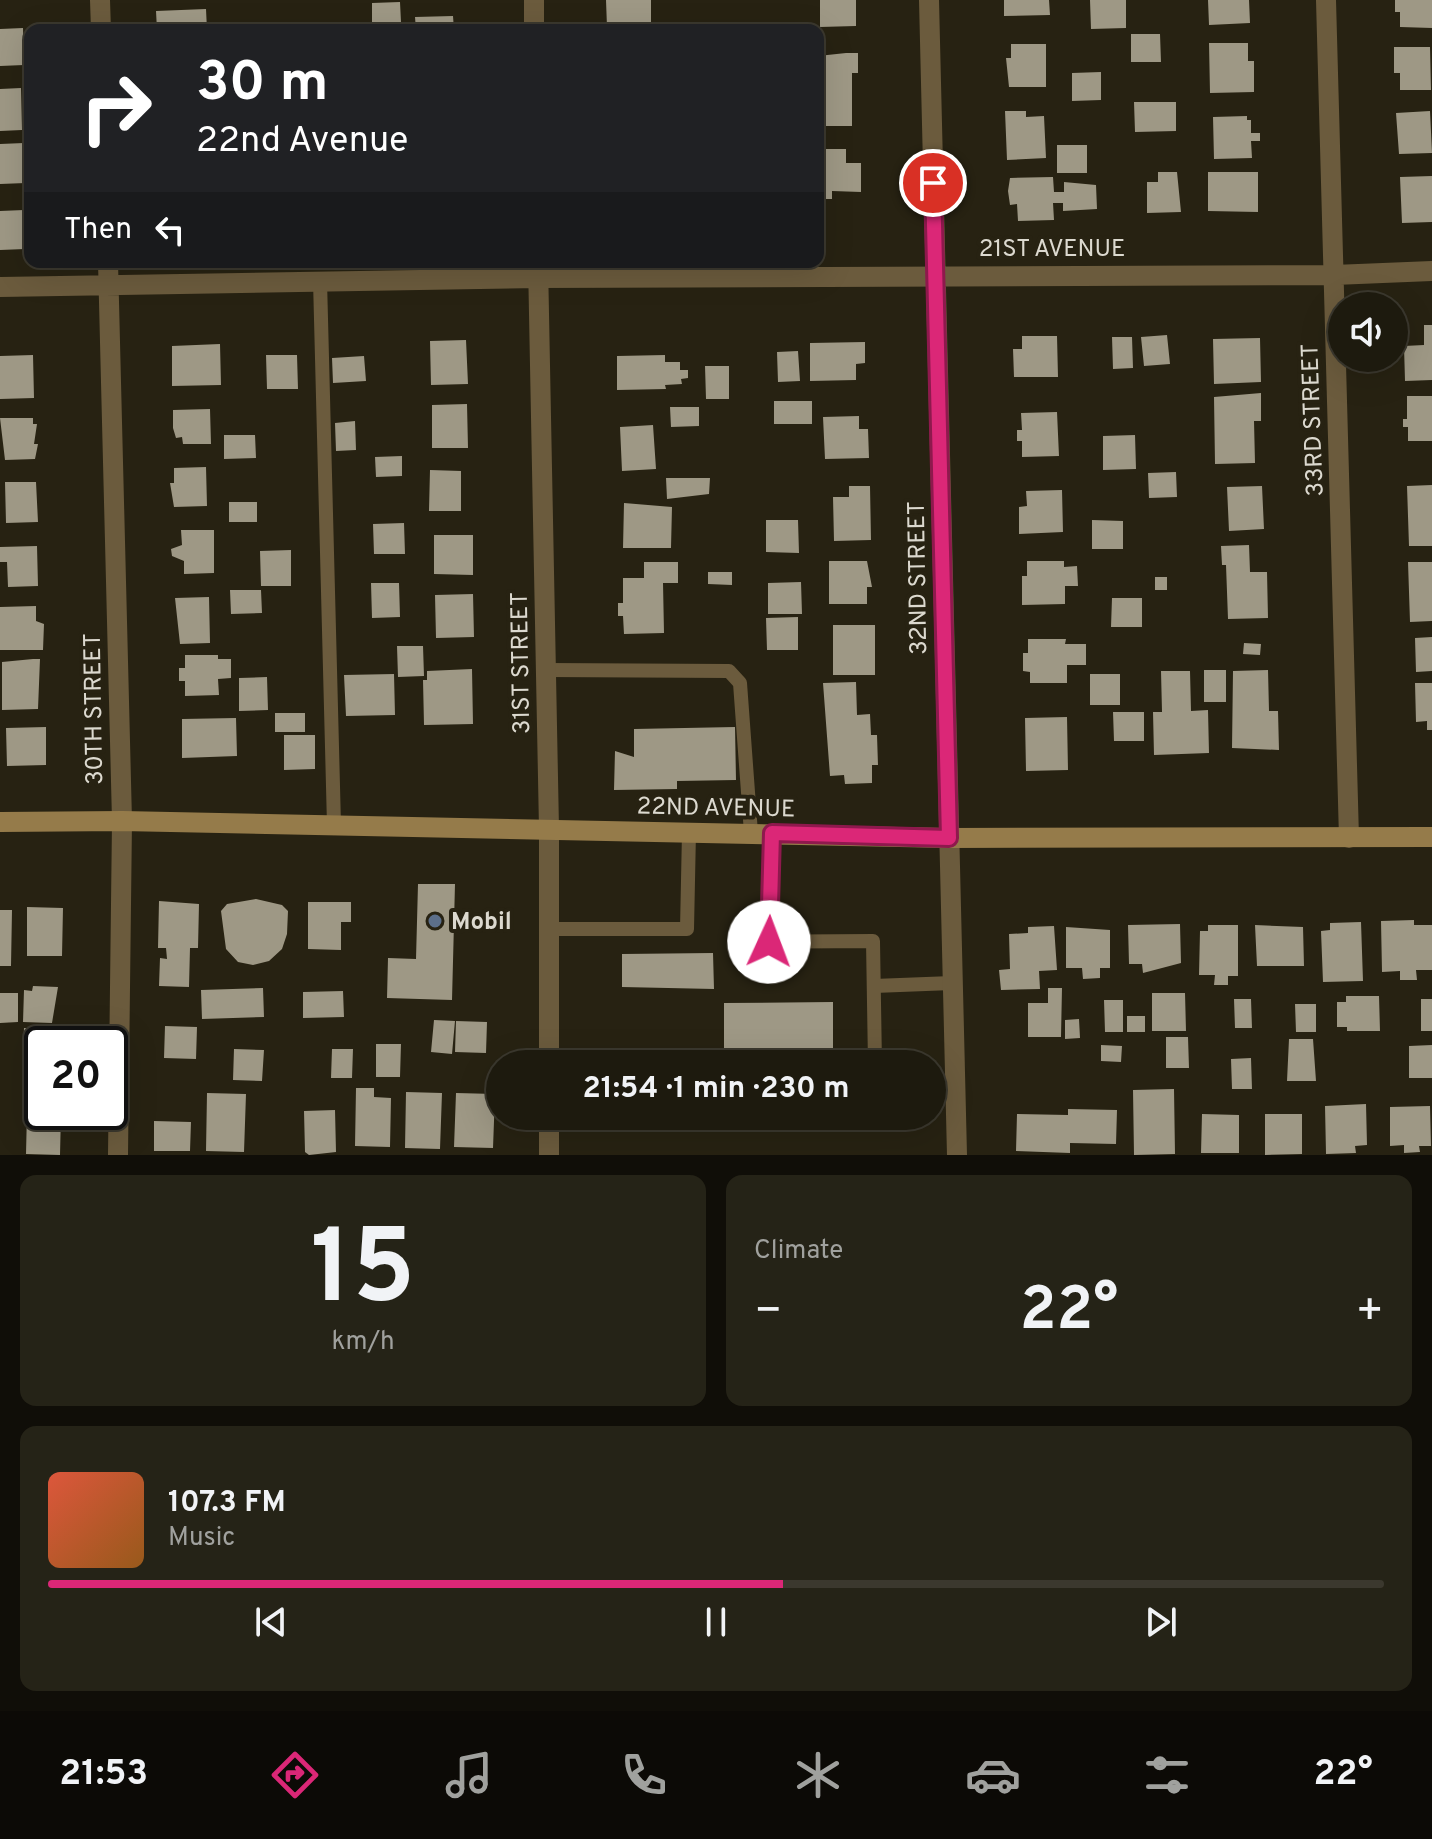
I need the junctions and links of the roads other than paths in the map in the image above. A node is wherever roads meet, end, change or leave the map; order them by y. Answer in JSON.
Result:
{"nodes":[{"id":1,"x":100,"y":0,"type":"edge"},
{"id":2,"x":534,"y":0,"type":"edge"},
{"id":3,"x":929,"y":0,"type":"edge"},
{"id":4,"x":1326,"y":0,"type":"edge"},
{"id":5,"x":101,"y":24,"type":"edge"},
{"id":6,"x":534,"y":24,"type":"edge"},
{"id":7,"x":538,"y":270,"type":"edge"},
{"id":8,"x":1432,"y":271,"type":"edge"},
{"id":9,"x":108,"y":272,"type":"edge"},
{"id":10,"x":935,"y":274,"type":"junction"},
{"id":11,"x":1334,"y":275,"type":"junction"},
{"id":12,"x":320,"y":280,"type":"junction"},
{"id":13,"x":0,"y":287,"type":"edge"},
{"id":14,"x":546,"y":670,"type":"junction"},
{"id":15,"x":122,"y":821,"type":"junction"},
{"id":16,"x":0,"y":822,"type":"edge"},
{"id":17,"x":334,"y":825,"type":"junction"},
{"id":18,"x":549,"y":829,"type":"junction"},
{"id":19,"x":689,"y":832,"type":"junction"},
{"id":20,"x":762,"y":833,"type":"junction"},
{"id":21,"x":1432,"y":837,"type":"edge"},
{"id":22,"x":949,"y":838,"type":"junction"},
{"id":23,"x":1349,"y":838,"type":"junction"},
{"id":24,"x":549,"y":929,"type":"junction"},
{"id":25,"x":736,"y":942,"type":"dead end"},
{"id":26,"x":769,"y":942,"type":"junction"},
{"id":27,"x":952,"y":983,"type":"junction"},
{"id":28,"x":874,"y":986,"type":"junction"},
{"id":29,"x":549,"y":1050,"type":"edge"},
{"id":30,"x":875,"y":1050,"type":"edge"},
{"id":31,"x":549,"y":1130,"type":"edge"},
{"id":32,"x":118,"y":1155,"type":"edge"},
{"id":33,"x":549,"y":1155,"type":"edge"},
{"id":34,"x":957,"y":1155,"type":"edge"}],
"edges":[{"from":1,"to":5,"type":"street"},
{"from":2,"to":6,"type":"street"},
{"from":3,"to":10,"type":"street","name":"32ND STREET"},
{"from":4,"to":11,"type":"street","name":"33RD STREET"},
{"from":7,"to":10,"type":"street","name":"21ST AVENUE"},
{"from":7,"to":12,"type":"street","name":"21ST AVENUE"},
{"from":7,"to":14,"type":"street","name":"31ST STREET"},
{"from":8,"to":11,"type":"street","name":"21ST AVENUE"},
{"from":9,"to":12,"type":"street","name":"21ST AVENUE"},
{"from":9,"to":13,"type":"street","name":"21ST AVENUE"},
{"from":9,"to":15,"type":"street","name":"30TH STREET"},
{"from":10,"to":11,"type":"street","name":"21ST AVENUE"},
{"from":10,"to":22,"type":"street","name":"32ND STREET"},
{"from":11,"to":23,"type":"street","name":"33RD STREET"},
{"from":12,"to":17,"type":"lane"},
{"from":14,"to":18,"type":"street","name":"31ST STREET"},
{"from":14,"to":20,"type":"lane"},
{"from":15,"to":16,"type":"street","name":"22ND AVENUE"},
{"from":15,"to":17,"type":"street","name":"22ND AVENUE"},
{"from":15,"to":32,"type":"street","name":"30TH STREET"},
{"from":17,"to":18,"type":"street","name":"22ND AVENUE"},
{"from":18,"to":19,"type":"street","name":"22ND AVENUE"},
{"from":18,"to":24,"type":"street","name":"31ST STREET"},
{"from":19,"to":20,"type":"street","name":"22ND AVENUE"},
{"from":19,"to":24,"type":"lane"},
{"from":20,"to":22,"type":"street","name":"22ND AVENUE"},
{"from":20,"to":26,"type":"lane"},
{"from":21,"to":23,"type":"street","name":"22ND AVENUE"},
{"from":22,"to":23,"type":"street","name":"22ND AVENUE"},
{"from":22,"to":27,"type":"street","name":"32ND STREET"},
{"from":24,"to":29,"type":"street","name":"31ST STREET"},
{"from":25,"to":26,"type":"lane"},
{"from":26,"to":28,"type":"lane"},
{"from":27,"to":28,"type":"lane"},
{"from":27,"to":34,"type":"street","name":"32ND STREET"},
{"from":28,"to":30,"type":"lane"},
{"from":31,"to":33,"type":"street"}]}
